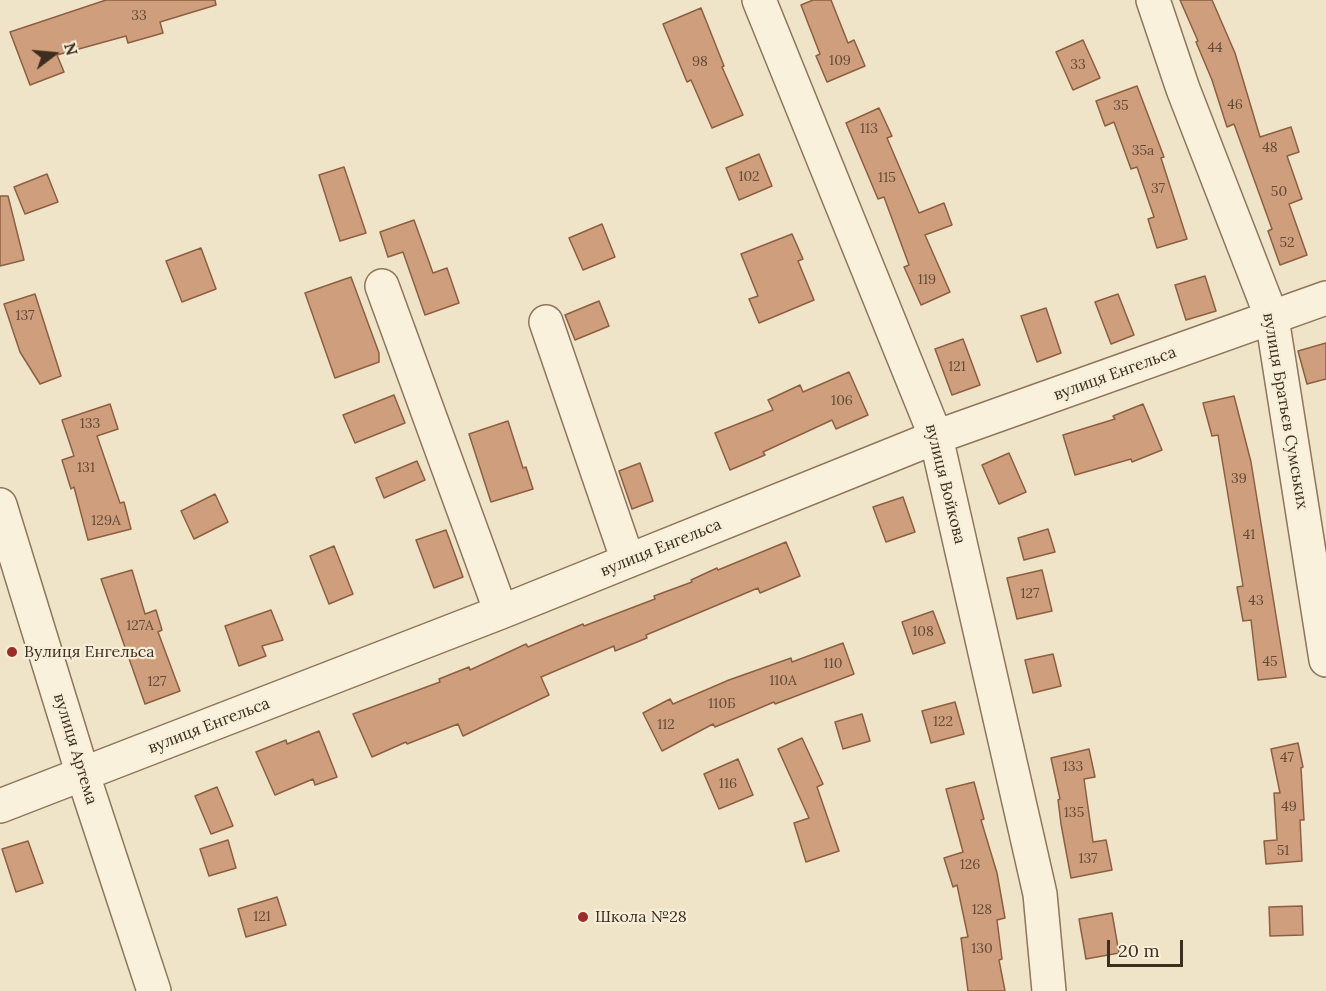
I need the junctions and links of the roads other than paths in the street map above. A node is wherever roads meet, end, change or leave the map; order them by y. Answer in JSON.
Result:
{"nodes":[{"id":1,"x":759,"y":0,"type":"edge"},
{"id":2,"x":1153,"y":0,"type":"edge"},
{"id":3,"x":382,"y":286,"type":"dead end"},
{"id":4,"x":1326,"y":298,"type":"edge"},
{"id":5,"x":1272,"y":318,"type":"junction"},
{"id":6,"x":546,"y":322,"type":"dead end"},
{"id":7,"x":936,"y":437,"type":"junction"},
{"id":8,"x":0,"y":505,"type":"edge"},
{"id":9,"x":628,"y":561,"type":"junction"},
{"id":10,"x":501,"y":612,"type":"junction"},
{"id":11,"x":1326,"y":660,"type":"edge"},
{"id":12,"x":83,"y":776,"type":"junction"},
{"id":13,"x":0,"y":806,"type":"edge"},
{"id":14,"x":154,"y":991,"type":"edge"},
{"id":15,"x":1049,"y":991,"type":"edge"}],
"edges":[{"from":1,"to":7,"type":"street","name":"вулиця Войкова"},
{"from":2,"to":5,"type":"street","name":"вулиця Братьєв Сумських"},
{"from":3,"to":10,"type":"street"},
{"from":4,"to":5,"type":"street","name":"вулиця Енгельса"},
{"from":5,"to":7,"type":"street","name":"вулиця Енгельса"},
{"from":5,"to":11,"type":"street","name":"вулиця Братьєв Сумських"},
{"from":6,"to":9,"type":"street"},
{"from":7,"to":9,"type":"street","name":"вулиця Енгельса"},
{"from":7,"to":15,"type":"street","name":"вулиця Войкова"},
{"from":8,"to":12,"type":"street","name":"вулиця Артема"},
{"from":9,"to":10,"type":"street","name":"вулиця Енгельса"},
{"from":10,"to":12,"type":"street","name":"вулиця Енгельса"},
{"from":12,"to":13,"type":"street","name":"вулиця Енгельса"},
{"from":12,"to":14,"type":"street","name":"вулиця Артема"}]}
